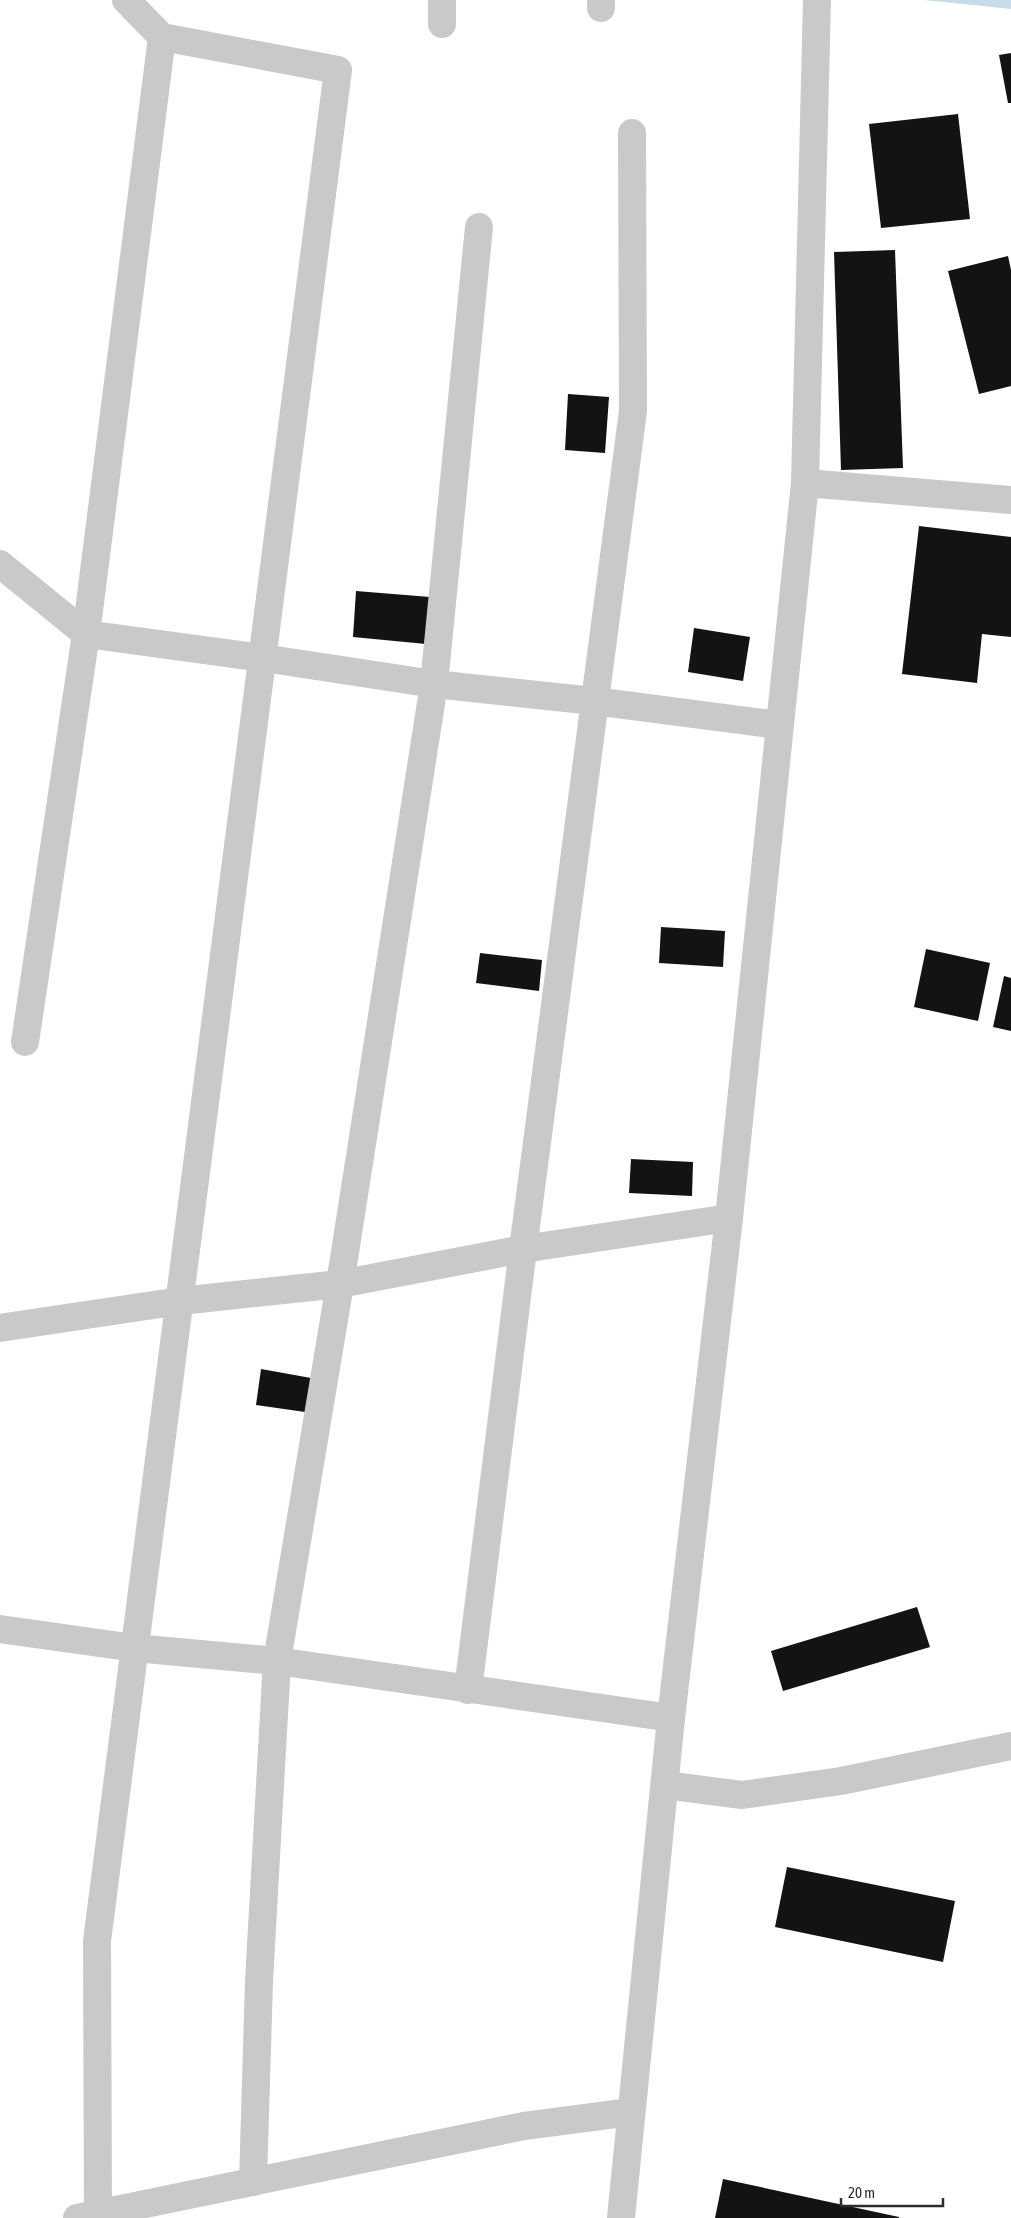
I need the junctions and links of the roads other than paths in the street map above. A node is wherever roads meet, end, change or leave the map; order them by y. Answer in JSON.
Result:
{"nodes":[{"id":1,"x":126,"y":0,"type":"edge"},
{"id":2,"x":817,"y":0,"type":"edge"},
{"id":3,"x":162,"y":37,"type":"junction"},
{"id":4,"x":632,"y":133,"type":"dead end"},
{"id":5,"x":479,"y":227,"type":"dead end"},
{"id":6,"x":805,"y":483,"type":"junction"},
{"id":7,"x":1011,"y":500,"type":"edge"},
{"id":8,"x":0,"y":564,"type":"edge"},
{"id":9,"x":86,"y":634,"type":"junction"},
{"id":10,"x":262,"y":658,"type":"junction"},
{"id":11,"x":434,"y":684,"type":"junction"},
{"id":12,"x":594,"y":701,"type":"junction"},
{"id":13,"x":779,"y":726,"type":"junction"},
{"id":14,"x":25,"y":1042,"type":"dead end"},
{"id":15,"x":729,"y":1218,"type":"junction"},
{"id":16,"x":523,"y":1248,"type":"junction"},
{"id":17,"x":340,"y":1284,"type":"junction"},
{"id":18,"x":180,"y":1301,"type":"junction"},
{"id":19,"x":0,"y":1328,"type":"edge"},
{"id":20,"x":0,"y":1629,"type":"edge"},
{"id":21,"x":135,"y":1648,"type":"junction"},
{"id":22,"x":277,"y":1662,"type":"junction"},
{"id":23,"x":468,"y":1690,"type":"junction"},
{"id":24,"x":671,"y":1718,"type":"junction"},
{"id":25,"x":1011,"y":1746,"type":"edge"},
{"id":26,"x":664,"y":1785,"type":"junction"},
{"id":27,"x":631,"y":2112,"type":"junction"},
{"id":28,"x":253,"y":2182,"type":"junction"},
{"id":29,"x":91,"y":2217,"type":"edge"},
{"id":30,"x":621,"y":2218,"type":"edge"}],
"edges":[{"from":1,"to":3,"type":"street"},
{"from":2,"to":6,"type":"street"},
{"from":3,"to":9,"type":"street"},
{"from":3,"to":10,"type":"street"},
{"from":4,"to":12,"type":"street"},
{"from":5,"to":11,"type":"street"},
{"from":6,"to":7,"type":"street"},
{"from":6,"to":13,"type":"street"},
{"from":8,"to":9,"type":"street"},
{"from":9,"to":10,"type":"street"},
{"from":9,"to":14,"type":"street"},
{"from":10,"to":11,"type":"street"},
{"from":10,"to":18,"type":"street"},
{"from":11,"to":12,"type":"street"},
{"from":11,"to":17,"type":"street"},
{"from":12,"to":13,"type":"street"},
{"from":12,"to":16,"type":"street"},
{"from":13,"to":15,"type":"street"},
{"from":15,"to":16,"type":"street"},
{"from":15,"to":24,"type":"street"},
{"from":16,"to":17,"type":"street"},
{"from":16,"to":23,"type":"street"},
{"from":17,"to":18,"type":"street"},
{"from":17,"to":22,"type":"street"},
{"from":18,"to":19,"type":"street"},
{"from":18,"to":21,"type":"street"},
{"from":20,"to":21,"type":"street"},
{"from":21,"to":22,"type":"street"},
{"from":21,"to":29,"type":"street"},
{"from":22,"to":23,"type":"street"},
{"from":22,"to":28,"type":"street"},
{"from":23,"to":24,"type":"street"},
{"from":24,"to":26,"type":"street"},
{"from":25,"to":26,"type":"street"},
{"from":26,"to":27,"type":"street"},
{"from":27,"to":28,"type":"street"},
{"from":27,"to":30,"type":"street"},
{"from":28,"to":29,"type":"street"}]}
